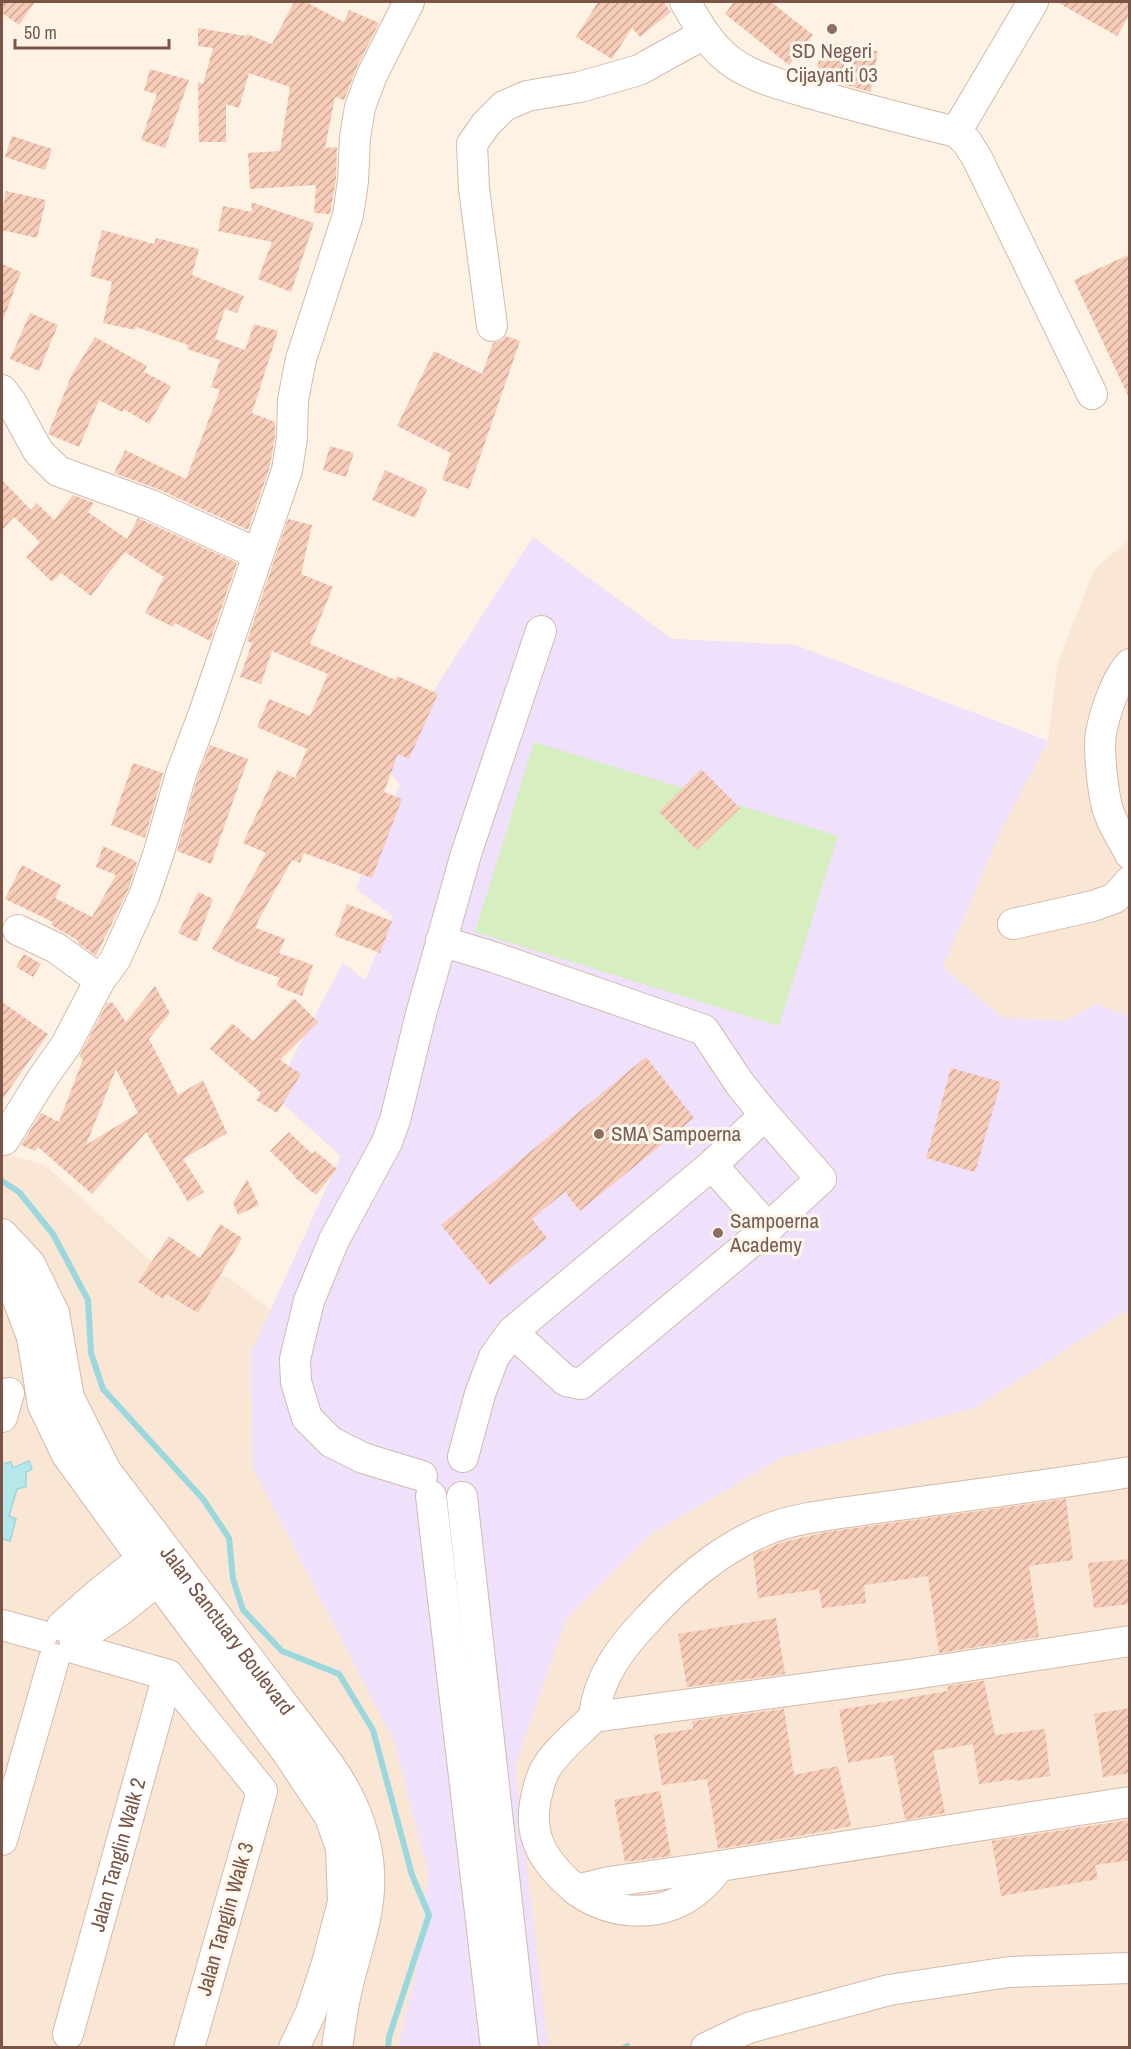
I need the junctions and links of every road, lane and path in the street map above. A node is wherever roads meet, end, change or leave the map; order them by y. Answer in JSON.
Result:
{"nodes":[{"id":1,"x":409,"y":2,"type":"edge"},
{"id":2,"x":685,"y":2,"type":"edge"},
{"id":3,"x":1033,"y":2,"type":"edge"},
{"id":4,"x":704,"y":34,"type":"junction"},
{"id":5,"x":956,"y":132,"type":"junction"},
{"id":6,"x":492,"y":326,"type":"dead end"},
{"id":7,"x":2,"y":390,"type":"edge"},
{"id":8,"x":1092,"y":394,"type":"dead end"},
{"id":9,"x":258,"y":554,"type":"junction"},
{"id":10,"x":541,"y":631,"type":"dead end"},
{"id":11,"x":1130,"y":664,"type":"edge"},
{"id":12,"x":1130,"y":854,"type":"edge"},
{"id":13,"x":1130,"y":881,"type":"edge"},
{"id":14,"x":1013,"y":924,"type":"dead end"},
{"id":15,"x":18,"y":930,"type":"dead end"},
{"id":16,"x":441,"y":941,"type":"junction"},
{"id":17,"x":100,"y":980,"type":"junction"},
{"id":18,"x":765,"y":1114,"type":"junction"},
{"id":19,"x":4,"y":1140,"type":"dead end"},
{"id":20,"x":712,"y":1165,"type":"junction"},
{"id":21,"x":768,"y":1228,"type":"junction"},
{"id":22,"x":2,"y":1234,"type":"edge"},
{"id":23,"x":2,"y":1273,"type":"edge"},
{"id":24,"x":512,"y":1332,"type":"junction"},
{"id":25,"x":463,"y":1457,"type":"junction"},
{"id":26,"x":1130,"y":1472,"type":"edge"},
{"id":27,"x":426,"y":1486,"type":"junction"},
{"id":28,"x":462,"y":1497,"type":"junction"},
{"id":29,"x":160,"y":1561,"type":"junction"},
{"id":30,"x":2,"y":1625,"type":"edge"},
{"id":31,"x":1130,"y":1641,"type":"edge"},
{"id":32,"x":61,"y":1642,"type":"junction"},
{"id":33,"x":168,"y":1675,"type":"junction"},
{"id":34,"x":594,"y":1718,"type":"junction"},
{"id":35,"x":1130,"y":1802,"type":"edge"},
{"id":36,"x":2,"y":1840,"type":"edge"},
{"id":37,"x":1130,"y":1968,"type":"edge"},
{"id":38,"x":311,"y":2012,"type":"junction"},
{"id":39,"x":339,"y":2033,"type":"edge"},
{"id":40,"x":68,"y":2034,"type":"dead end"},
{"id":41,"x":189,"y":2048,"type":"edge"},
{"id":42,"x":294,"y":2048,"type":"edge"},
{"id":43,"x":496,"y":2048,"type":"edge"},
{"id":44,"x":523,"y":2048,"type":"edge"},
{"id":45,"x":706,"y":2048,"type":"edge"}],
"edges":[{"from":1,"to":9,"type":"street"},
{"from":2,"to":4,"type":"street"},
{"from":3,"to":5,"type":"street"},
{"from":4,"to":5,"type":"street"},
{"from":4,"to":6,"type":"street"},
{"from":5,"to":8,"type":"street"},
{"from":7,"to":9,"type":"street"},
{"from":9,"to":17,"type":"street"},
{"from":10,"to":16,"type":"street"},
{"from":11,"to":12,"type":"street"},
{"from":13,"to":14,"type":"street"},
{"from":15,"to":17,"type":"street"},
{"from":16,"to":18,"type":"street"},
{"from":16,"to":27,"type":"street"},
{"from":17,"to":19,"type":"street"},
{"from":18,"to":20,"type":"street"},
{"from":18,"to":21,"type":"street"},
{"from":20,"to":21,"type":"street"},
{"from":20,"to":24,"type":"street"},
{"from":21,"to":24,"type":"street"},
{"from":22,"to":29,"type":"street","name":"Jalan Sanctuary Boulevard"},
{"from":23,"to":29,"type":"street","name":"Jalan Sanctuary Boulevard"},
{"from":24,"to":25,"type":"street"},
{"from":25,"to":27,"type":"street"},
{"from":25,"to":28,"type":"street"},
{"from":26,"to":34,"type":"street"},
{"from":27,"to":28,"type":"street"},
{"from":27,"to":43,"type":"street"},
{"from":28,"to":44,"type":"street"},
{"from":29,"to":32,"type":"street"},
{"from":29,"to":38,"type":"street","name":"Jalan Sanctuary Boulevard"},
{"from":29,"to":39,"type":"street","name":"Jalan Sanctuary Boulevard"},
{"from":30,"to":32,"type":"street"},
{"from":31,"to":34,"type":"street"},
{"from":32,"to":33,"type":"street"},
{"from":32,"to":36,"type":"street"},
{"from":33,"to":40,"type":"street","name":"Jalan Tanglin Walk 2"},
{"from":33,"to":41,"type":"street","name":"Jalan Tanglin Walk 3"},
{"from":34,"to":35,"type":"street"},
{"from":37,"to":45,"type":"street"},
{"from":38,"to":39,"type":"street"},
{"from":38,"to":42,"type":"street","name":"Jalan Sanctuary Boulevard"}]}
